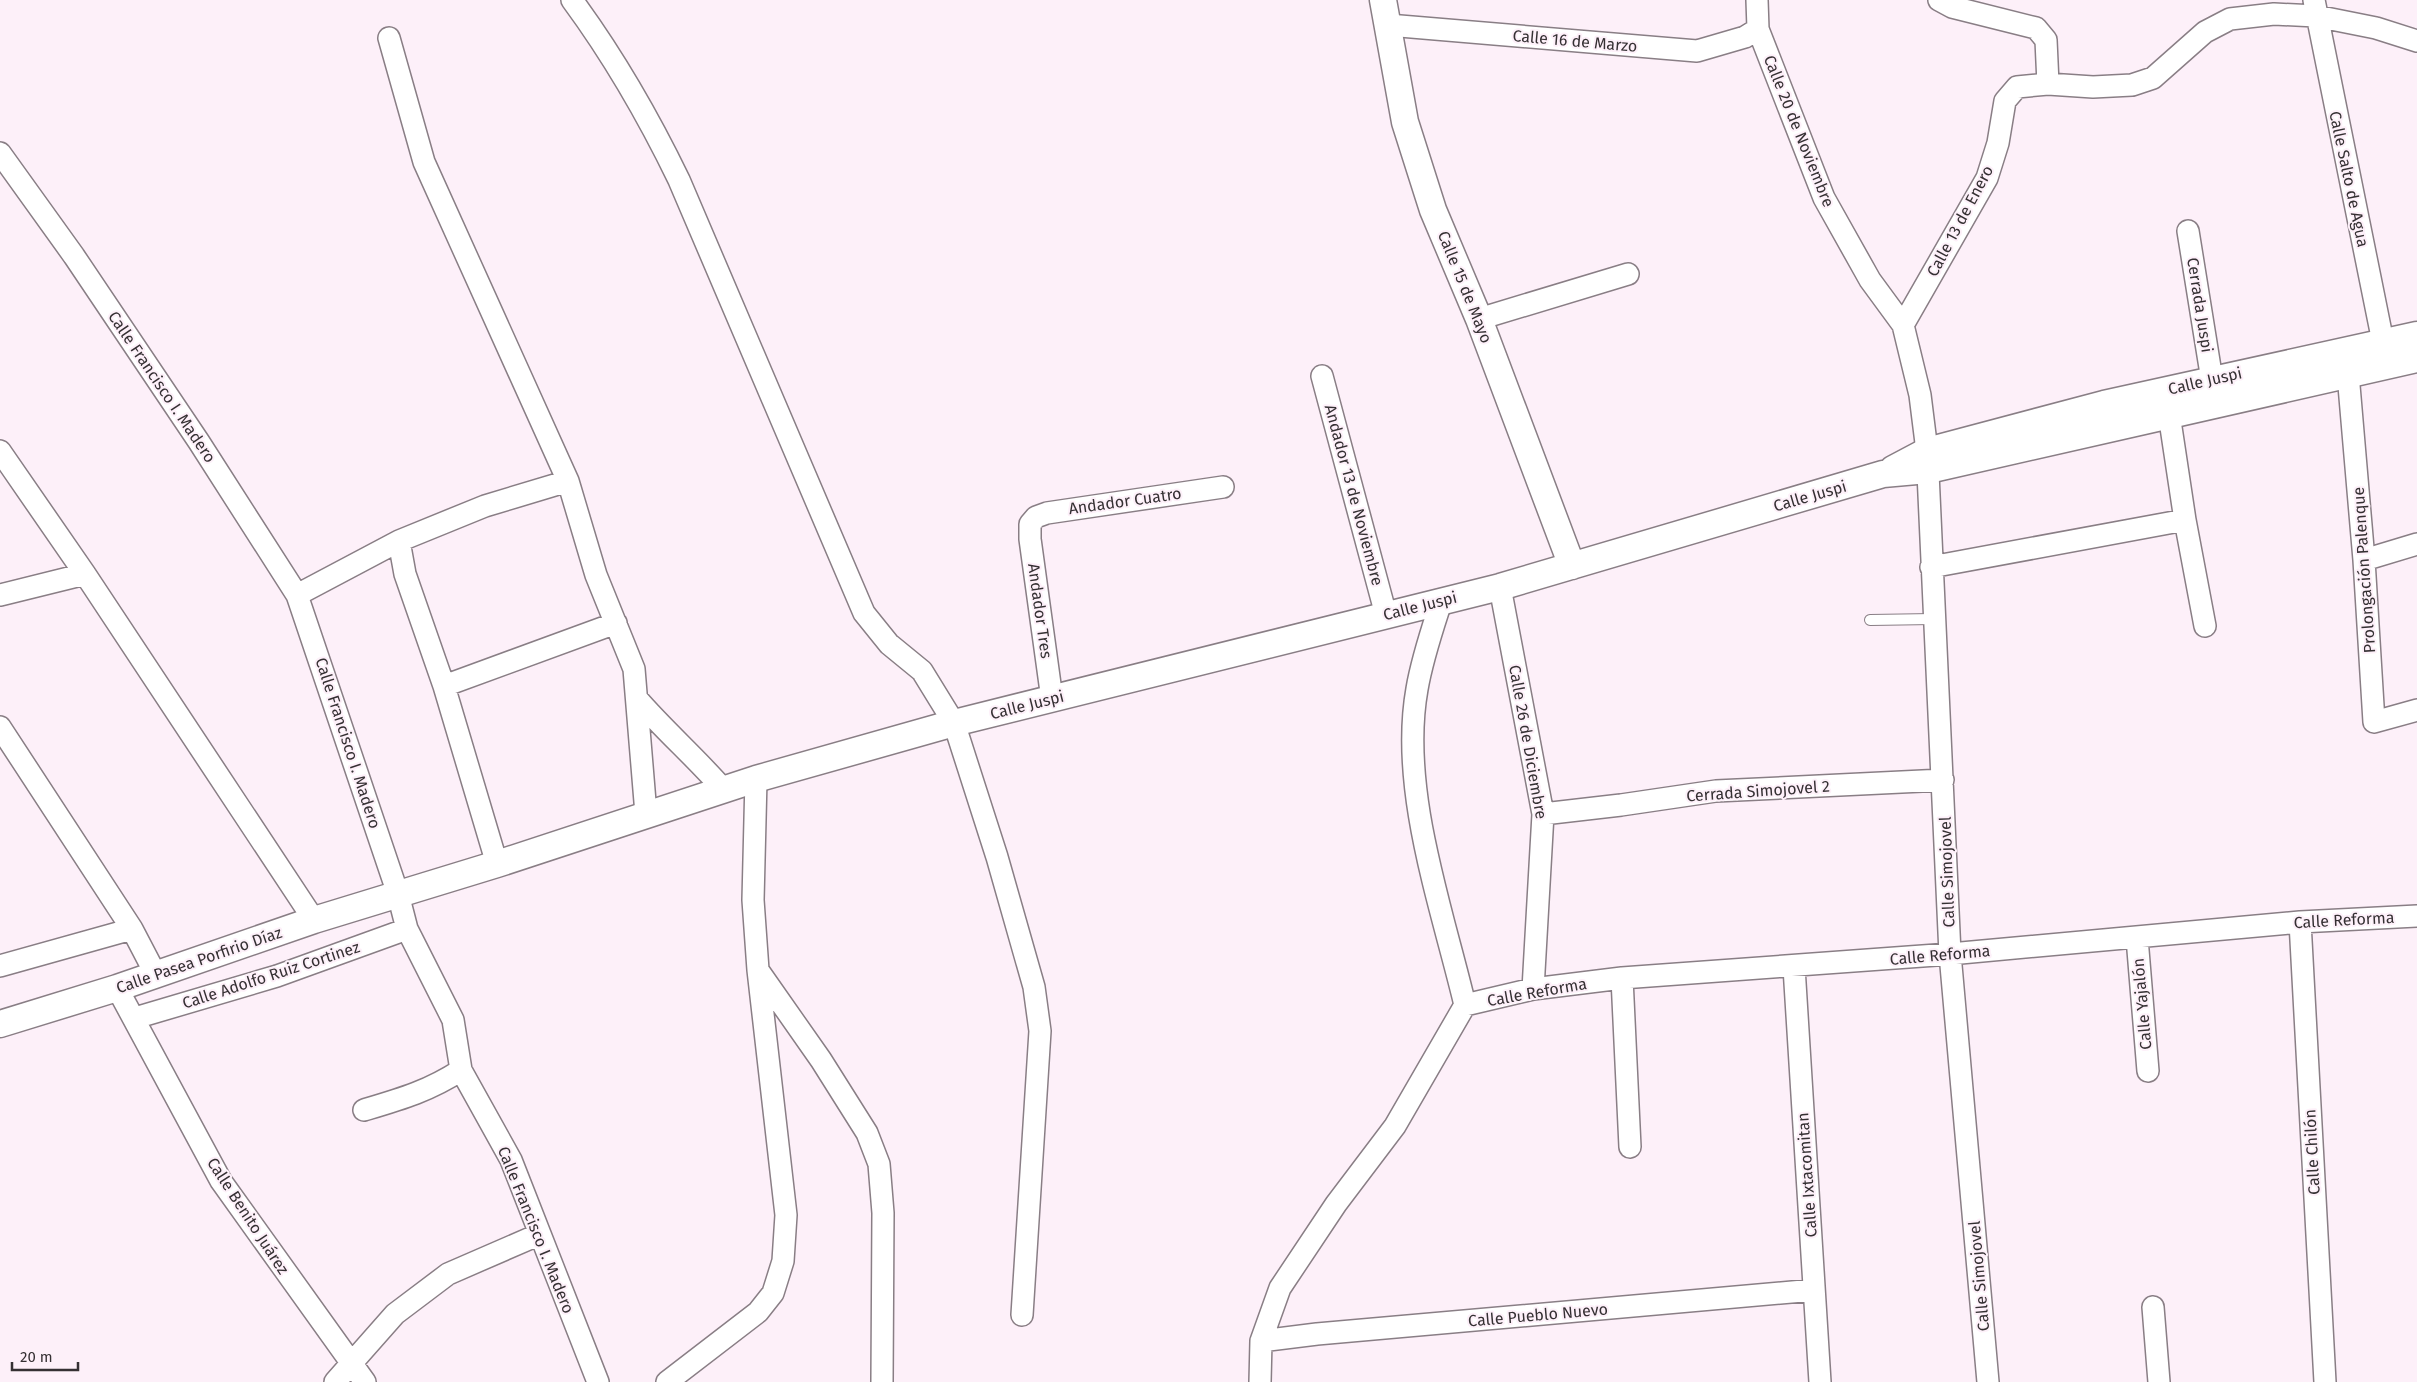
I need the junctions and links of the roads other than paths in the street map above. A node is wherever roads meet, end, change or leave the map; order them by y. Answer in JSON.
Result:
{"nodes":[{"id":1,"x":572,"y":0,"type":"edge"},
{"id":2,"x":1757,"y":0,"type":"edge"},
{"id":3,"x":1939,"y":0,"type":"edge"},
{"id":4,"x":2315,"y":8,"type":"edge"},
{"id":5,"x":1386,"y":12,"type":"edge"},
{"id":6,"x":1758,"y":29,"type":"junction"},
{"id":7,"x":390,"y":38,"type":"dead end"},
{"id":8,"x":2417,"y":41,"type":"edge"},
{"id":9,"x":2048,"y":84,"type":"junction"},
{"id":10,"x":0,"y":153,"type":"edge"},
{"id":11,"x":2188,"y":231,"type":"dead end"},
{"id":12,"x":1628,"y":274,"type":"dead end"},
{"id":13,"x":1479,"y":319,"type":"junction"},
{"id":14,"x":1904,"y":325,"type":"junction"},
{"id":15,"x":2417,"y":335,"type":"edge"},
{"id":16,"x":2383,"y":342,"type":"junction"},
{"id":17,"x":2417,"y":359,"type":"edge"},
{"id":18,"x":2348,"y":374,"type":"junction"},
{"id":19,"x":1322,"y":376,"type":"dead end"},
{"id":20,"x":2212,"y":380,"type":"junction"},
{"id":21,"x":2169,"y":414,"type":"junction"},
{"id":22,"x":0,"y":451,"type":"edge"},
{"id":23,"x":1928,"y":460,"type":"junction"},
{"id":24,"x":568,"y":481,"type":"junction"},
{"id":25,"x":1222,"y":487,"type":"dead end"},
{"id":26,"x":2185,"y":520,"type":"junction"},
{"id":27,"x":1030,"y":524,"type":"joint"},
{"id":28,"x":399,"y":541,"type":"junction"},
{"id":29,"x":2417,"y":544,"type":"edge"},
{"id":30,"x":2364,"y":560,"type":"junction"},
{"id":31,"x":1572,"y":566,"type":"junction"},
{"id":32,"x":1931,"y":566,"type":"junction"},
{"id":33,"x":85,"y":574,"type":"junction"},
{"id":34,"x":1500,"y":587,"type":"junction"},
{"id":35,"x":0,"y":595,"type":"edge"},
{"id":36,"x":297,"y":595,"type":"junction"},
{"id":37,"x":1441,"y":602,"type":"junction"},
{"id":38,"x":1386,"y":615,"type":"junction"},
{"id":39,"x":1934,"y":619,"type":"junction"},
{"id":40,"x":1870,"y":620,"type":"dead end"},
{"id":41,"x":616,"y":623,"type":"junction"},
{"id":42,"x":2205,"y":626,"type":"dead end"},
{"id":43,"x":444,"y":686,"type":"junction"},
{"id":44,"x":1052,"y":699,"type":"junction"},
{"id":45,"x":638,"y":700,"type":"junction"},
{"id":46,"x":2417,"y":710,"type":"edge"},
{"id":47,"x":954,"y":723,"type":"junction"},
{"id":48,"x":0,"y":728,"type":"edge"},
{"id":49,"x":756,"y":779,"type":"junction"},
{"id":50,"x":1943,"y":780,"type":"junction"},
{"id":51,"x":724,"y":789,"type":"junction"},
{"id":52,"x":646,"y":814,"type":"junction"},
{"id":53,"x":1543,"y":814,"type":"junction"},
{"id":54,"x":497,"y":864,"type":"junction"},
{"id":55,"x":398,"y":894,"type":"junction"},
{"id":56,"x":2417,"y":916,"type":"edge"},
{"id":57,"x":314,"y":920,"type":"junction"},
{"id":58,"x":2300,"y":922,"type":"junction"},
{"id":59,"x":132,"y":929,"type":"junction"},
{"id":60,"x":407,"y":929,"type":"junction"},
{"id":61,"x":2137,"y":938,"type":"junction"},
{"id":62,"x":1950,"y":954,"type":"junction"},
{"id":63,"x":0,"y":966,"type":"edge"},
{"id":64,"x":1794,"y":967,"type":"junction"},
{"id":65,"x":758,"y":970,"type":"junction"},
{"id":66,"x":156,"y":976,"type":"junction"},
{"id":67,"x":1622,"y":978,"type":"junction"},
{"id":68,"x":117,"y":988,"type":"junction"},
{"id":69,"x":1533,"y":989,"type":"junction"},
{"id":70,"x":1465,"y":1005,"type":"junction"},
{"id":71,"x":135,"y":1018,"type":"junction"},
{"id":72,"x":2,"y":1021,"type":"edge"},
{"id":73,"x":461,"y":1070,"type":"junction"},
{"id":74,"x":2148,"y":1071,"type":"dead end"},
{"id":75,"x":364,"y":1110,"type":"dead end"},
{"id":76,"x":1630,"y":1147,"type":"dead end"},
{"id":77,"x":540,"y":1234,"type":"junction"},
{"id":78,"x":1814,"y":1290,"type":"junction"},
{"id":79,"x":2153,"y":1307,"type":"dead end"},
{"id":80,"x":1022,"y":1315,"type":"dead end"},
{"id":81,"x":1261,"y":1341,"type":"junction"},
{"id":82,"x":351,"y":1364,"type":"junction"},
{"id":83,"x":335,"y":1382,"type":"edge"},
{"id":84,"x":364,"y":1382,"type":"edge"},
{"id":85,"x":598,"y":1382,"type":"edge"},
{"id":86,"x":668,"y":1382,"type":"edge"},
{"id":87,"x":882,"y":1382,"type":"edge"},
{"id":88,"x":1260,"y":1382,"type":"edge"},
{"id":89,"x":1820,"y":1382,"type":"edge"},
{"id":90,"x":1988,"y":1382,"type":"edge"},
{"id":91,"x":2159,"y":1382,"type":"edge"},
{"id":92,"x":2325,"y":1382,"type":"edge"}],
"edges":[{"from":1,"to":47,"type":"street"},
{"from":2,"to":6,"type":"street","name":"Calle 20 de Noviembre"},
{"from":3,"to":9,"type":"street"},
{"from":4,"to":8,"type":"street","name":"Calle 13 de Enero"},
{"from":4,"to":9,"type":"street","name":"Calle 13 de Enero"},
{"from":4,"to":16,"type":"street","name":"Calle Salto de Agua"},
{"from":5,"to":6,"type":"street","name":"Calle 16 de Marzo"},
{"from":5,"to":13,"type":"street","name":"Calle 15 de Mayo"},
{"from":6,"to":14,"type":"street","name":"Calle 20 de Noviembre"},
{"from":7,"to":24,"type":"street"},
{"from":9,"to":14,"type":"street","name":"Calle 13 de Enero"},
{"from":10,"to":36,"type":"street","name":"Calle Francisco I. Madero"},
{"from":11,"to":20,"type":"street","name":"Cerrada Juspi"},
{"from":12,"to":13,"type":"street"},
{"from":13,"to":31,"type":"street","name":"Calle 15 de Mayo"},
{"from":14,"to":23,"type":"street","name":"Calle 20 de Noviembre"},
{"from":15,"to":16,"type":"street","name":"Calle Juspi"},
{"from":16,"to":20,"type":"street","name":"Calle Juspi"},
{"from":17,"to":18,"type":"street","name":"Calle Juspi"},
{"from":18,"to":21,"type":"street","name":"Calle Juspi"},
{"from":18,"to":30,"type":"street","name":"Prolongación Palenque"},
{"from":19,"to":38,"type":"street","name":"Andador 13 de Noviembre"},
{"from":20,"to":23,"type":"street","name":"Calle Juspi"},
{"from":21,"to":23,"type":"street","name":"Calle Juspi"},
{"from":21,"to":26,"type":"street"},
{"from":22,"to":33,"type":"street"},
{"from":23,"to":31,"type":"street","name":"Calle Juspi"},
{"from":23,"to":32,"type":"street","name":"Calle Simojovel"},
{"from":24,"to":28,"type":"street"},
{"from":24,"to":41,"type":"street"},
{"from":25,"to":27,"type":"street","name":"Andador Cuatro"},
{"from":26,"to":32,"type":"street"},
{"from":26,"to":42,"type":"street"},
{"from":27,"to":44,"type":"street","name":"Andador Tres"},
{"from":28,"to":36,"type":"street"},
{"from":28,"to":43,"type":"street"},
{"from":29,"to":30,"type":"street"},
{"from":30,"to":46,"type":"street","name":"Prolongación Palenque"},
{"from":31,"to":34,"type":"street","name":"Calle Juspi"},
{"from":32,"to":39,"type":"street","name":"Calle Simojovel"},
{"from":33,"to":35,"type":"street"},
{"from":33,"to":57,"type":"street"},
{"from":34,"to":37,"type":"street","name":"Calle Juspi"},
{"from":34,"to":53,"type":"street","name":"Calle 26 de Diciembre"},
{"from":36,"to":55,"type":"street","name":"Calle Francisco I. Madero"},
{"from":37,"to":38,"type":"street","name":"Calle Juspi"},
{"from":37,"to":70,"type":"street"},
{"from":38,"to":44,"type":"street","name":"Calle Juspi"},
{"from":39,"to":40,"type":"lane"},
{"from":39,"to":50,"type":"street","name":"Calle Simojovel"},
{"from":41,"to":43,"type":"street"},
{"from":41,"to":45,"type":"street"},
{"from":43,"to":54,"type":"street"},
{"from":44,"to":47,"type":"street","name":"Calle Juspi"},
{"from":45,"to":51,"type":"street"},
{"from":45,"to":52,"type":"street"},
{"from":47,"to":49,"type":"street","name":"Calle Juspi"},
{"from":47,"to":80,"type":"street"},
{"from":48,"to":59,"type":"street"},
{"from":49,"to":51,"type":"street","name":"Calle Juspi"},
{"from":49,"to":65,"type":"street"},
{"from":50,"to":53,"type":"street","name":"Cerrada Simojovel 2"},
{"from":50,"to":62,"type":"street","name":"Calle Simojovel"},
{"from":51,"to":52,"type":"street","name":"Calle Juspi"},
{"from":52,"to":54,"type":"street","name":"Calle Pasea Porfirio Díaz"},
{"from":53,"to":69,"type":"street","name":"Calle 26 de Diciembre"},
{"from":54,"to":55,"type":"street","name":"Calle Pasea Porfirio Díaz"},
{"from":55,"to":57,"type":"street","name":"Calle Pasea Porfirio Díaz"},
{"from":55,"to":60,"type":"street","name":"Calle Francisco I. Madero"},
{"from":56,"to":58,"type":"street","name":"Calle Reforma"},
{"from":57,"to":66,"type":"street","name":"Calle Pasea Porfirio Díaz"},
{"from":58,"to":61,"type":"street","name":"Calle Reforma"},
{"from":58,"to":92,"type":"street","name":"Calle Chilón"},
{"from":59,"to":63,"type":"street"},
{"from":59,"to":66,"type":"street"},
{"from":60,"to":71,"type":"street","name":"Calle Adolfo Ruiz Cortinez"},
{"from":60,"to":73,"type":"street","name":"Calle Francisco I. Madero"},
{"from":61,"to":62,"type":"street","name":"Calle Reforma"},
{"from":61,"to":74,"type":"street","name":"Calle Yajalón"},
{"from":62,"to":64,"type":"street","name":"Calle Reforma"},
{"from":62,"to":90,"type":"street","name":"Calle Simojovel"},
{"from":64,"to":67,"type":"street","name":"Calle Reforma"},
{"from":64,"to":78,"type":"street","name":"Calle Ixtacomitan"},
{"from":65,"to":86,"type":"street"},
{"from":65,"to":87,"type":"street"},
{"from":66,"to":68,"type":"street","name":"Calle Pasea Porfirio Díaz"},
{"from":67,"to":69,"type":"street","name":"Calle Reforma"},
{"from":67,"to":76,"type":"street"},
{"from":68,"to":71,"type":"street","name":"Calle Benito Juárez"},
{"from":68,"to":72,"type":"street","name":"Calle Pasea Porfirio Díaz"},
{"from":69,"to":70,"type":"street","name":"Calle Reforma"},
{"from":70,"to":81,"type":"street"},
{"from":71,"to":82,"type":"street","name":"Calle Benito Juárez"},
{"from":73,"to":75,"type":"street"},
{"from":73,"to":77,"type":"street","name":"Calle Francisco I. Madero"},
{"from":77,"to":82,"type":"street"},
{"from":77,"to":85,"type":"street","name":"Calle Francisco I. Madero"},
{"from":78,"to":81,"type":"street","name":"Calle Pueblo Nuevo"},
{"from":78,"to":89,"type":"street","name":"Calle Ixtacomitan"},
{"from":79,"to":91,"type":"street"},
{"from":81,"to":88,"type":"street"},
{"from":82,"to":83,"type":"street"},
{"from":82,"to":84,"type":"street","name":"Calle Benito Juárez"}]}
